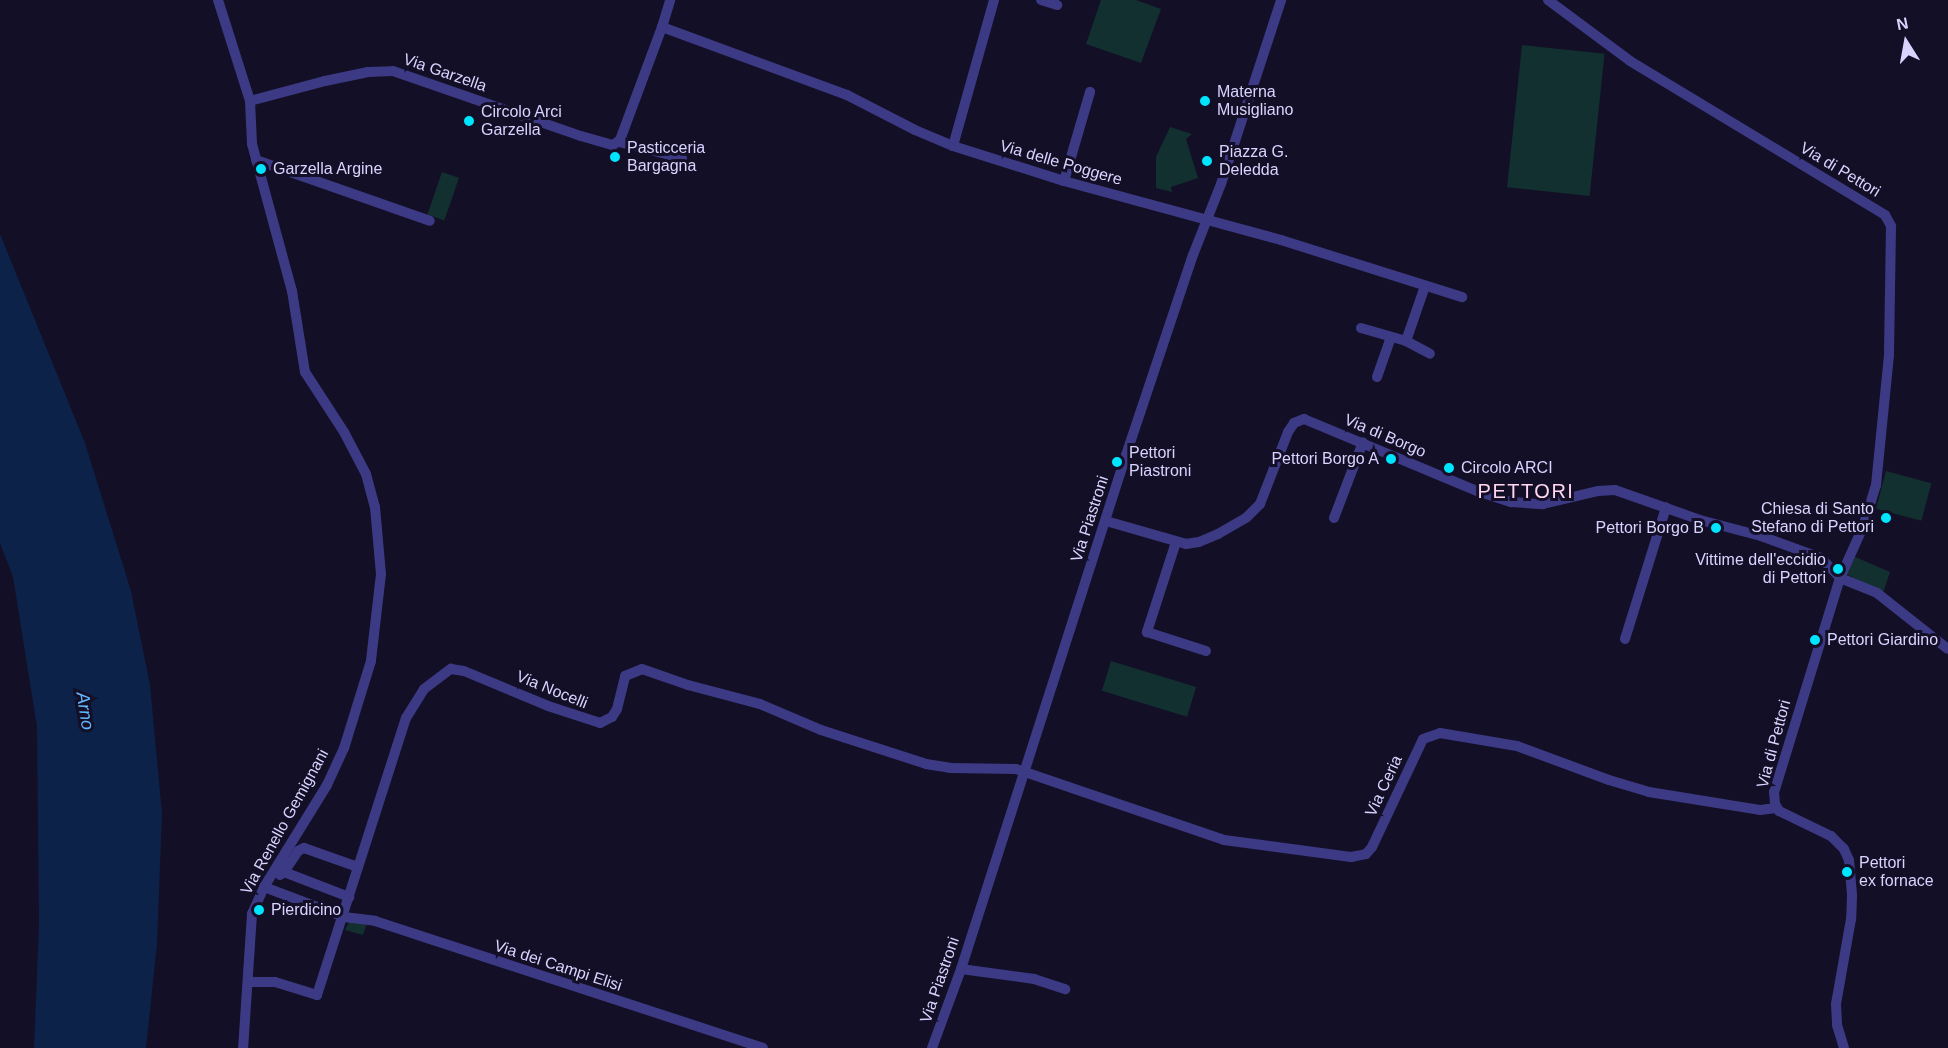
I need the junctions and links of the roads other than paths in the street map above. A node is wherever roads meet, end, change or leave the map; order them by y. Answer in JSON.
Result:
{"nodes":[{"id":1,"x":218,"y":0,"type":"edge"},
{"id":2,"x":670,"y":0,"type":"edge"},
{"id":3,"x":994,"y":0,"type":"edge"},
{"id":4,"x":1041,"y":0,"type":"edge"},
{"id":5,"x":1281,"y":0,"type":"edge"},
{"id":6,"x":1548,"y":0,"type":"edge"},
{"id":7,"x":1057,"y":5,"type":"dead end"},
{"id":8,"x":662,"y":27,"type":"junction"},
{"id":9,"x":1090,"y":92,"type":"dead end"},
{"id":10,"x":250,"y":101,"type":"junction"},
{"id":11,"x":619,"y":142,"type":"junction"},
{"id":12,"x":953,"y":146,"type":"junction"},
{"id":13,"x":682,"y":158,"type":"dead end"},
{"id":14,"x":256,"y":160,"type":"junction"},
{"id":15,"x":1064,"y":181,"type":"junction"},
{"id":16,"x":1207,"y":219,"type":"junction"},
{"id":17,"x":430,"y":221,"type":"dead end"},
{"id":18,"x":1425,"y":286,"type":"junction"},
{"id":19,"x":1462,"y":297,"type":"dead end"},
{"id":20,"x":1361,"y":328,"type":"dead end"},
{"id":21,"x":1391,"y":338,"type":"junction"},
{"id":22,"x":1406,"y":341,"type":"junction"},
{"id":23,"x":1430,"y":354,"type":"dead end"},
{"id":24,"x":1377,"y":377,"type":"dead end"},
{"id":25,"x":1363,"y":442,"type":"junction"},
{"id":26,"x":1665,"y":507,"type":"junction"},
{"id":27,"x":1334,"y":518,"type":"dead end"},
{"id":28,"x":1106,"y":520,"type":"junction"},
{"id":29,"x":1176,"y":542,"type":"junction"},
{"id":30,"x":1849,"y":556,"type":"junction"},
{"id":31,"x":1830,"y":566,"type":"junction"},
{"id":32,"x":1840,"y":578,"type":"junction"},
{"id":33,"x":1625,"y":639,"type":"dead end"},
{"id":34,"x":1948,"y":649,"type":"edge"},
{"id":35,"x":1206,"y":651,"type":"dead end"},
{"id":36,"x":1025,"y":771,"type":"junction"},
{"id":37,"x":1776,"y":808,"type":"junction"},
{"id":38,"x":358,"y":867,"type":"junction"},
{"id":39,"x":285,"y":872,"type":"junction"},
{"id":40,"x":266,"y":883,"type":"junction"},
{"id":41,"x":349,"y":897,"type":"junction"},
{"id":42,"x":344,"y":917,"type":"junction"},
{"id":43,"x":961,"y":969,"type":"junction"},
{"id":44,"x":248,"y":982,"type":"junction"},
{"id":45,"x":1065,"y":989,"type":"dead end"},
{"id":46,"x":243,"y":1048,"type":"edge"},
{"id":47,"x":763,"y":1048,"type":"edge"},
{"id":48,"x":933,"y":1048,"type":"edge"},
{"id":49,"x":1844,"y":1048,"type":"edge"}],
"edges":[{"from":1,"to":10,"type":"street","name":"Via Renello Gemignani"},
{"from":2,"to":8,"type":"street"},
{"from":3,"to":12,"type":"street"},
{"from":4,"to":7,"type":"street"},
{"from":5,"to":16,"type":"street","name":"Via Piastroni"},
{"from":6,"to":30,"type":"street","name":"Via di Pettori"},
{"from":8,"to":11,"type":"street"},
{"from":8,"to":12,"type":"street","name":"Via delle Poggere"},
{"from":9,"to":15,"type":"street"},
{"from":10,"to":11,"type":"street","name":"Via Garzella"},
{"from":10,"to":14,"type":"street","name":"Via Renello Gemignani"},
{"from":11,"to":13,"type":"street","name":"Via Garzella"},
{"from":12,"to":15,"type":"street","name":"Via delle Poggere"},
{"from":14,"to":17,"type":"street"},
{"from":14,"to":40,"type":"street","name":"Via Renello Gemignani"},
{"from":15,"to":16,"type":"street","name":"Via delle Poggere"},
{"from":16,"to":18,"type":"street","name":"Via delle Poggere"},
{"from":16,"to":28,"type":"street","name":"Via Piastroni"},
{"from":18,"to":19,"type":"street","name":"Via delle Poggere"},
{"from":18,"to":22,"type":"street"},
{"from":20,"to":21,"type":"street"},
{"from":21,"to":22,"type":"street"},
{"from":21,"to":24,"type":"street"},
{"from":22,"to":23,"type":"street"},
{"from":25,"to":26,"type":"street","name":"Via di Borgo"},
{"from":25,"to":27,"type":"street"},
{"from":25,"to":29,"type":"street","name":"Via di Borgo"},
{"from":26,"to":31,"type":"street","name":"Via di Borgo"},
{"from":26,"to":33,"type":"street"},
{"from":28,"to":29,"type":"street","name":"Via di Borgo"},
{"from":28,"to":36,"type":"street","name":"Via Piastroni"},
{"from":29,"to":35,"type":"street"},
{"from":30,"to":31,"type":"street"},
{"from":30,"to":32,"type":"street","name":"Via di Pettori"},
{"from":31,"to":32,"type":"street","name":"Via di Borgo"},
{"from":32,"to":34,"type":"street"},
{"from":32,"to":37,"type":"street","name":"Via di Pettori"},
{"from":36,"to":37,"type":"street","name":"Via Ceria"},
{"from":36,"to":38,"type":"street","name":"Via Nocelli"},
{"from":36,"to":43,"type":"street","name":"Via Piastroni"},
{"from":37,"to":49,"type":"street","name":"Via di Pettori"},
{"from":38,"to":39,"type":"street"},
{"from":38,"to":41,"type":"street","name":"Via Nocelli"},
{"from":39,"to":40,"type":"street"},
{"from":39,"to":41,"type":"street"},
{"from":40,"to":42,"type":"street"},
{"from":40,"to":44,"type":"street","name":"Via Renello Gemignani"},
{"from":41,"to":42,"type":"street","name":"Via Nocelli"},
{"from":42,"to":44,"type":"street","name":"Via Nocelli"},
{"from":42,"to":47,"type":"street","name":"Via dei Campi Elisi"},
{"from":43,"to":45,"type":"street"},
{"from":43,"to":48,"type":"street","name":"Via Piastroni"},
{"from":44,"to":46,"type":"street","name":"Via Renello Gemignani"}]}
